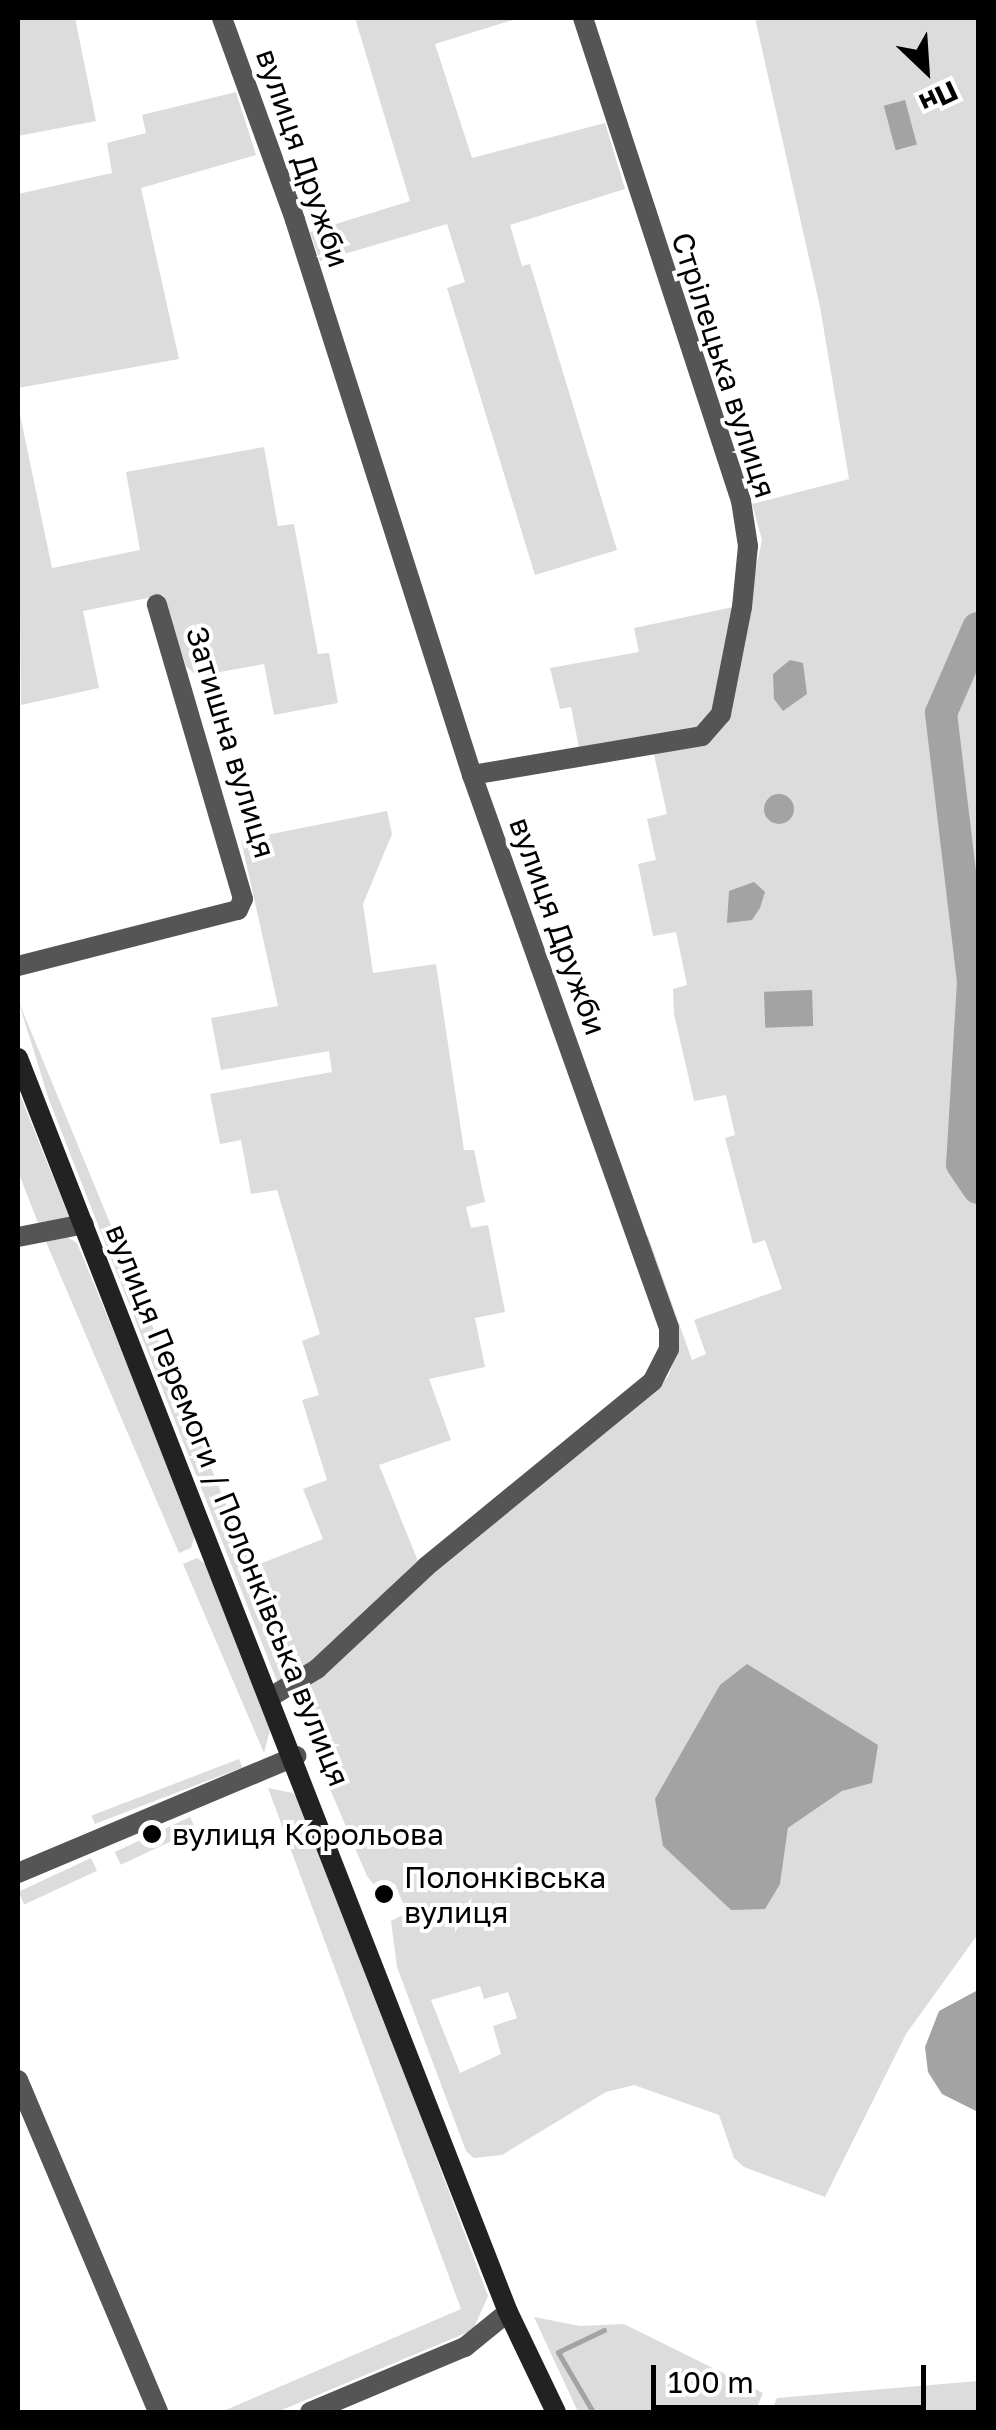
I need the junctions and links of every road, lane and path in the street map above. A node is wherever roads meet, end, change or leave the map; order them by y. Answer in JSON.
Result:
{"nodes":[{"id":1,"x":222,"y":18,"type":"edge"},
{"id":2,"x":583,"y":18,"type":"edge"},
{"id":3,"x":157,"y":604,"type":"dead end"},
{"id":4,"x":472,"y":775,"type":"junction"},
{"id":5,"x":18,"y":966,"type":"edge"},
{"id":6,"x":18,"y":1058,"type":"edge"},
{"id":7,"x":84,"y":1224,"type":"junction"},
{"id":8,"x":18,"y":1238,"type":"edge"},
{"id":9,"x":272,"y":1696,"type":"junction"},
{"id":10,"x":296,"y":1756,"type":"junction"},
{"id":11,"x":18,"y":1873,"type":"edge"},
{"id":12,"x":18,"y":2080,"type":"edge"},
{"id":13,"x":508,"y":2312,"type":"junction"},
{"id":14,"x":158,"y":2412,"type":"edge"},
{"id":15,"x":310,"y":2412,"type":"edge"},
{"id":16,"x":556,"y":2412,"type":"edge"}],
"edges":[{"from":1,"to":4,"type":"street","name":"вулиця Дружби"},
{"from":2,"to":4,"type":"street","name":"Стрілецька вулиця"},
{"from":3,"to":5,"type":"street","name":"Затишна вулиця"},
{"from":4,"to":9,"type":"street","name":"вулиця Дружби"},
{"from":6,"to":7,"type":"main road","name":"вулиця Перемоги / Полонківська вулиця"},
{"from":7,"to":8,"type":"street"},
{"from":7,"to":9,"type":"main road","name":"вулиця Перемоги / Полонківська вулиця"},
{"from":9,"to":10,"type":"main road","name":"вулиця Перемоги / Полонківська вулиця"},
{"from":10,"to":11,"type":"street"},
{"from":10,"to":13,"type":"main road","name":"вулиця Перемоги / Полонківська вулиця"},
{"from":12,"to":14,"type":"street"},
{"from":13,"to":15,"type":"street"},
{"from":13,"to":16,"type":"main road","name":"вулиця Перемоги / Полонківська вулиця"}]}
